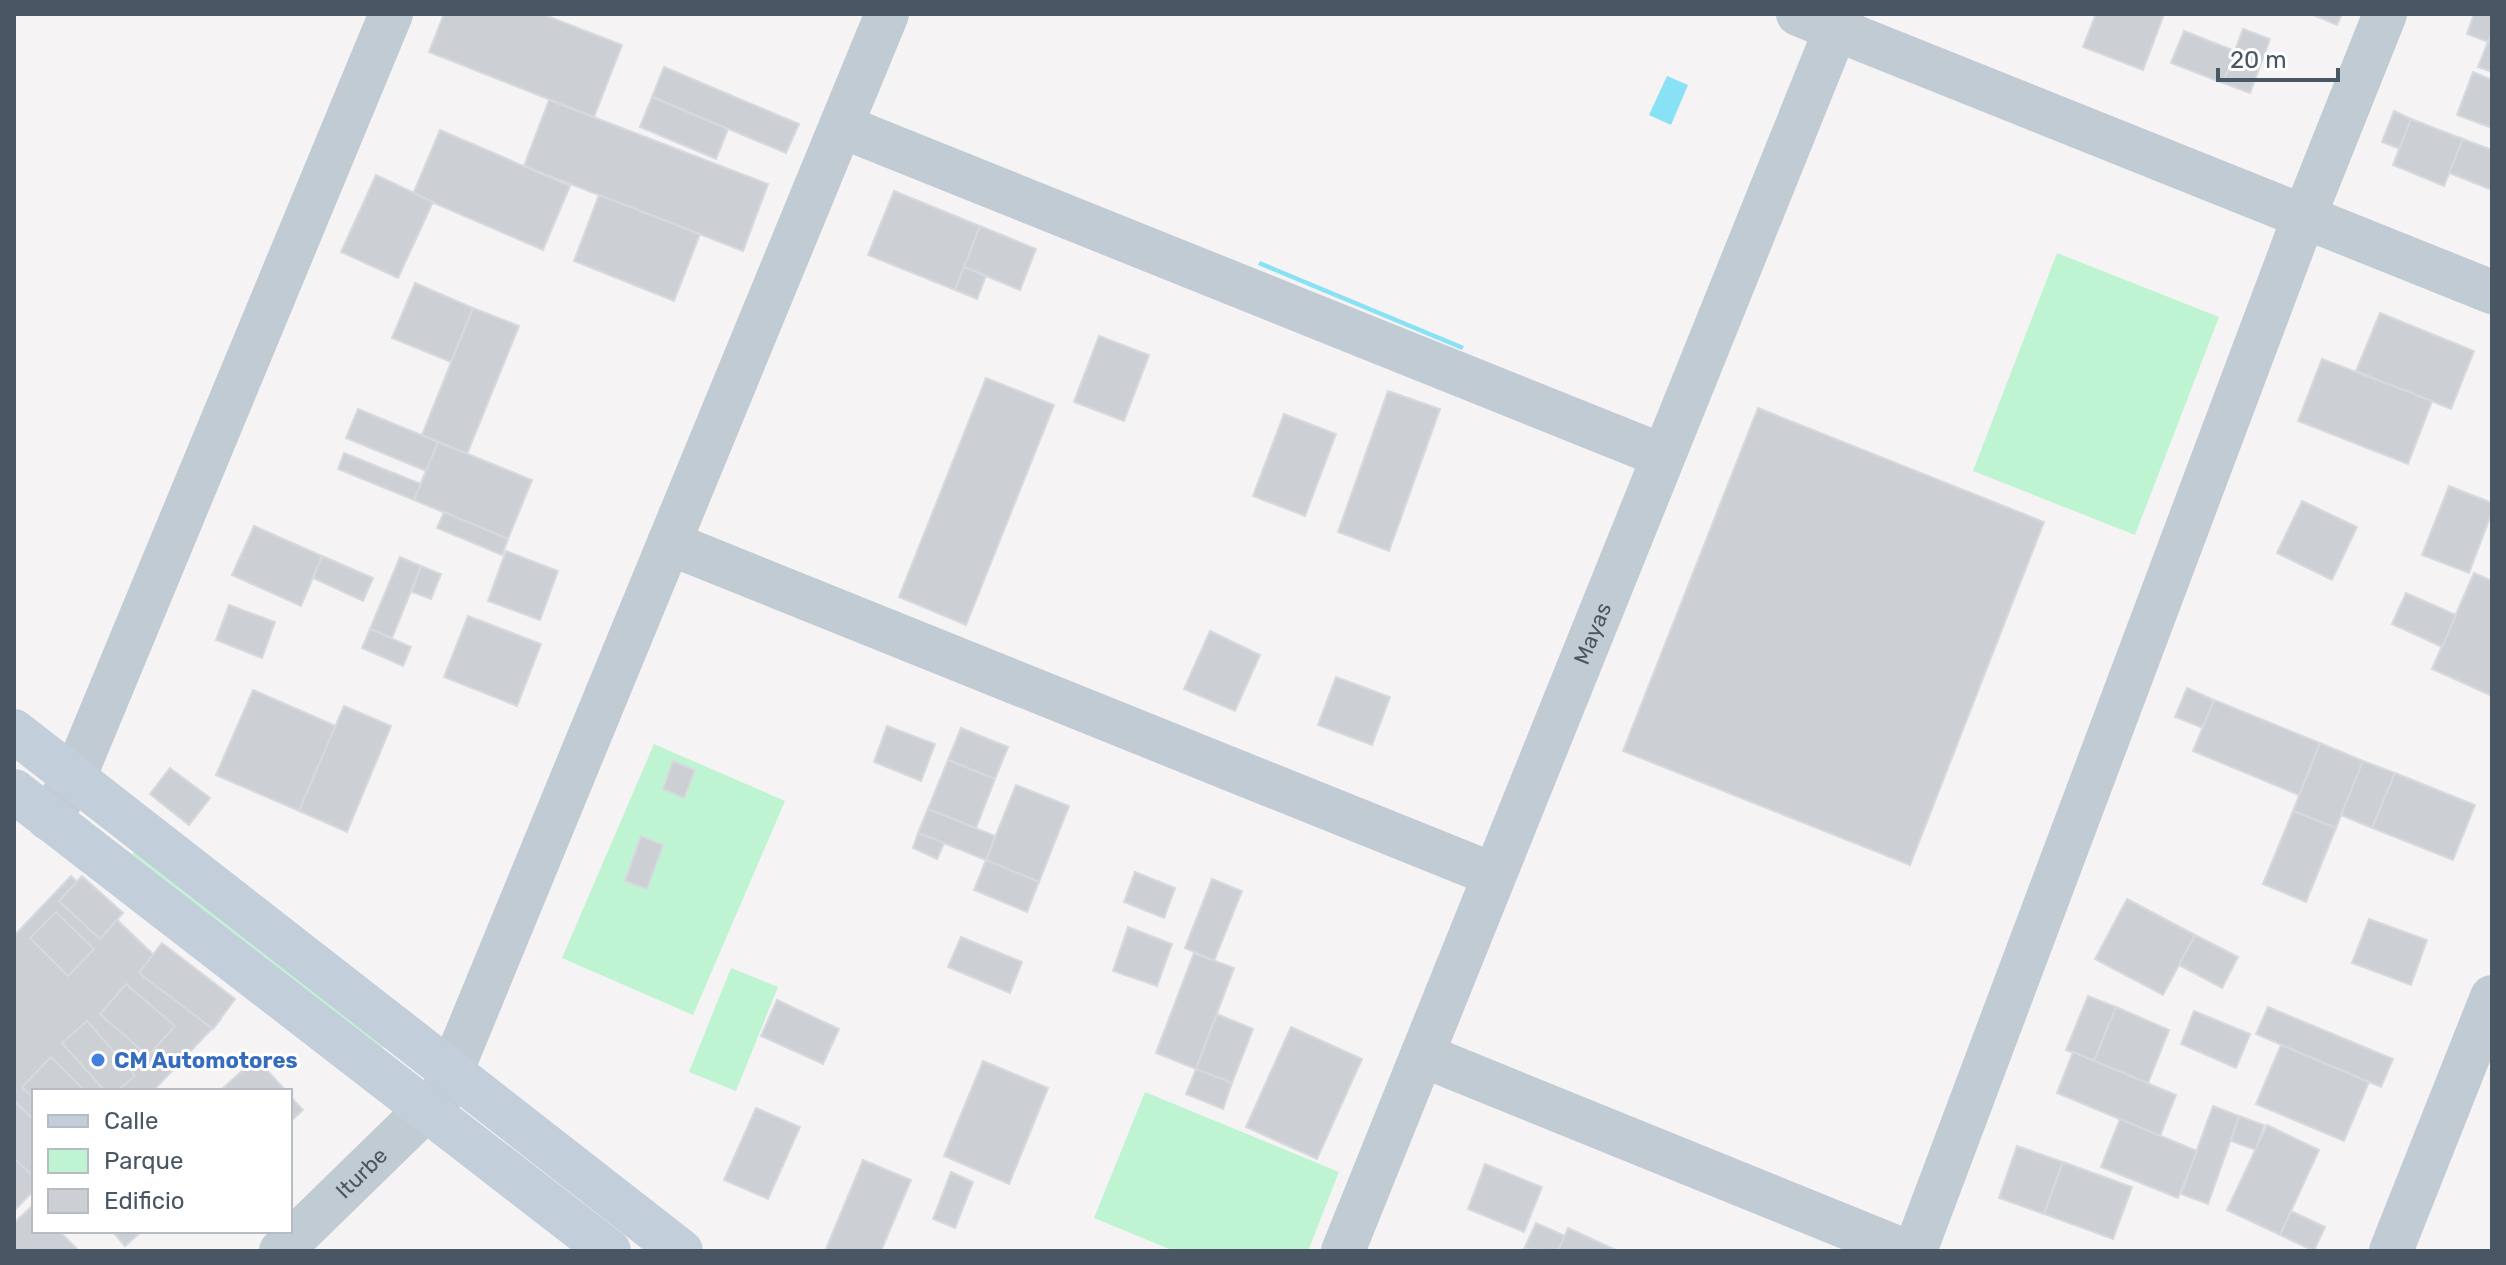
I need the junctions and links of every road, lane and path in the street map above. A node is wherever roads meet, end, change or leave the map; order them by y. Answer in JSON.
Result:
{"nodes":[{"id":1,"x":391,"y":14,"type":"edge"},
{"id":2,"x":887,"y":14,"type":"edge"},
{"id":3,"x":2385,"y":14,"type":"edge"},
{"id":4,"x":1825,"y":19,"type":"edge"},
{"id":5,"x":841,"y":126,"type":"junction"},
{"id":6,"x":2304,"y":217,"type":"junction"},
{"id":7,"x":2492,"y":292,"type":"edge"},
{"id":8,"x":1663,"y":456,"type":"junction"},
{"id":9,"x":669,"y":543,"type":"junction"},
{"id":10,"x":14,"y":731,"type":"edge"},
{"id":11,"x":74,"y":778,"type":"junction"},
{"id":12,"x":14,"y":791,"type":"edge"},
{"id":13,"x":49,"y":819,"type":"junction"},
{"id":14,"x":1494,"y":875,"type":"junction"},
{"id":15,"x":2492,"y":997,"type":"edge"},
{"id":16,"x":1422,"y":1055,"type":"junction"},
{"id":17,"x":440,"y":1092,"type":"junction"},
{"id":18,"x":281,"y":1251,"type":"edge"},
{"id":19,"x":609,"y":1251,"type":"edge"},
{"id":20,"x":681,"y":1251,"type":"edge"},
{"id":21,"x":1343,"y":1251,"type":"edge"},
{"id":22,"x":1905,"y":1251,"type":"edge"},
{"id":23,"x":1915,"y":1251,"type":"edge"},
{"id":24,"x":2391,"y":1251,"type":"edge"}],
"edges":[{"from":1,"to":11,"type":"street"},
{"from":2,"to":5,"type":"street"},
{"from":3,"to":6,"type":"street"},
{"from":4,"to":6,"type":"street"},
{"from":4,"to":8,"type":"street","name":"Mayas"},
{"from":5,"to":8,"type":"street"},
{"from":5,"to":9,"type":"street"},
{"from":6,"to":7,"type":"street"},
{"from":6,"to":23,"type":"street"},
{"from":8,"to":14,"type":"street","name":"Mayas"},
{"from":9,"to":14,"type":"street"},
{"from":9,"to":17,"type":"street"},
{"from":10,"to":11,"type":"street"},
{"from":11,"to":13,"type":"street"},
{"from":11,"to":17,"type":"street"},
{"from":12,"to":13,"type":"street"},
{"from":13,"to":17,"type":"street"},
{"from":14,"to":16,"type":"street","name":"Mayas"},
{"from":15,"to":24,"type":"street"},
{"from":16,"to":21,"type":"street","name":"Mayas"},
{"from":16,"to":22,"type":"street"},
{"from":17,"to":18,"type":"street","name":"Iturbe"},
{"from":17,"to":19,"type":"street"},
{"from":17,"to":20,"type":"street"}]}
